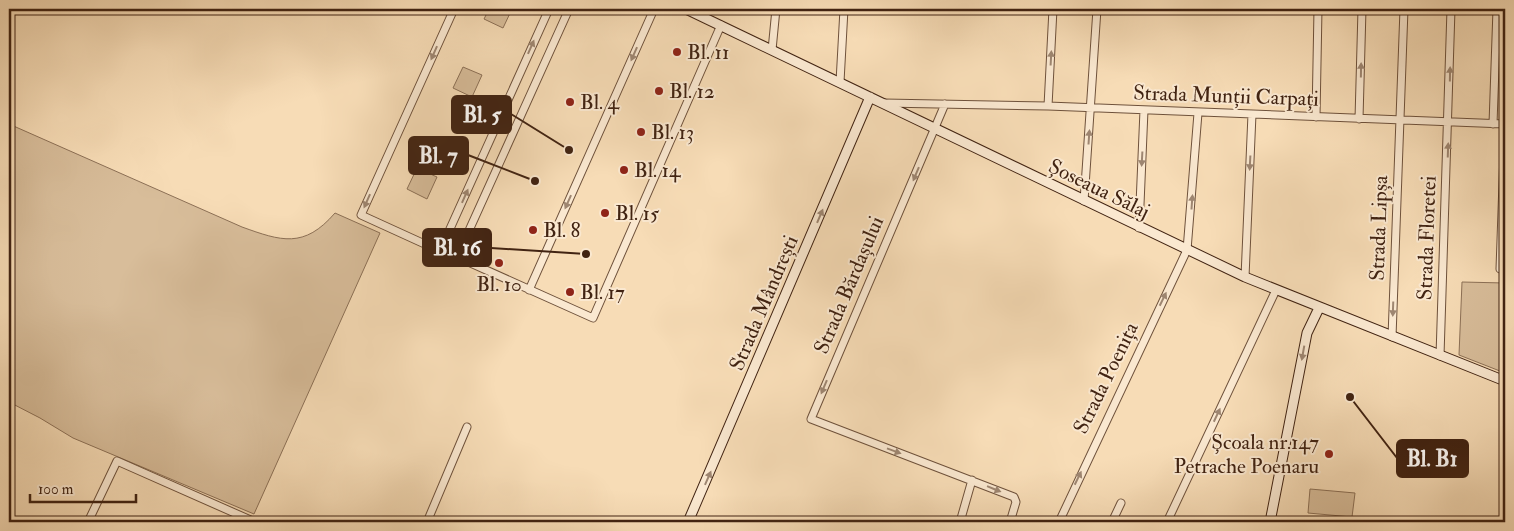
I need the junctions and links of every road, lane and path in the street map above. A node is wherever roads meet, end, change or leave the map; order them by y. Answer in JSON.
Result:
{"nodes":[{"id":1,"x":454,"y":9,"type":"edge"},
{"id":2,"x":549,"y":9,"type":"edge"},
{"id":3,"x":569,"y":9,"type":"edge"},
{"id":4,"x":654,"y":9,"type":"edge"},
{"id":5,"x":686,"y":9,"type":"edge"},
{"id":6,"x":776,"y":9,"type":"edge"},
{"id":7,"x":844,"y":9,"type":"edge"},
{"id":8,"x":1053,"y":9,"type":"edge"},
{"id":9,"x":1097,"y":9,"type":"edge"},
{"id":10,"x":1318,"y":9,"type":"edge"},
{"id":11,"x":1362,"y":9,"type":"edge"},
{"id":12,"x":1404,"y":9,"type":"edge"},
{"id":13,"x":1451,"y":9,"type":"edge"},
{"id":14,"x":1497,"y":9,"type":"edge"},
{"id":15,"x":701,"y":12,"type":"edge"},
{"id":16,"x":721,"y":26,"type":"junction"},
{"id":17,"x":772,"y":50,"type":"junction"},
{"id":18,"x":840,"y":82,"type":"junction"},
{"id":19,"x":870,"y":97,"type":"junction"},
{"id":20,"x":882,"y":103,"type":"junction"},
{"id":21,"x":945,"y":104,"type":"junction"},
{"id":22,"x":1048,"y":106,"type":"junction"},
{"id":23,"x":1091,"y":108,"type":"junction"},
{"id":24,"x":1144,"y":110,"type":"junction"},
{"id":25,"x":1198,"y":113,"type":"junction"},
{"id":26,"x":1252,"y":114,"type":"junction"},
{"id":27,"x":1316,"y":117,"type":"junction"},
{"id":28,"x":1360,"y":119,"type":"junction"},
{"id":29,"x":1401,"y":120,"type":"junction"},
{"id":30,"x":1449,"y":122,"type":"junction"},
{"id":31,"x":1492,"y":124,"type":"junction"},
{"id":32,"x":1505,"y":124,"type":"edge"},
{"id":33,"x":935,"y":129,"type":"junction"},
{"id":34,"x":1084,"y":201,"type":"junction"},
{"id":35,"x":1138,"y":228,"type":"junction"},
{"id":36,"x":1187,"y":250,"type":"junction"},
{"id":37,"x":1500,"y":269,"type":"dead end"},
{"id":38,"x":1245,"y":277,"type":"junction"},
{"id":39,"x":529,"y":290,"type":"junction"},
{"id":40,"x":1276,"y":290,"type":"junction"},
{"id":41,"x":1319,"y":308,"type":"junction"},
{"id":42,"x":1392,"y":337,"type":"junction"},
{"id":43,"x":1440,"y":356,"type":"junction"},
{"id":44,"x":1505,"y":381,"type":"edge"},
{"id":45,"x":467,"y":426,"type":"dead end"},
{"id":46,"x":972,"y":480,"type":"junction"},
{"id":47,"x":1121,"y":503,"type":"dead end"},
{"id":48,"x":88,"y":522,"type":"edge"},
{"id":49,"x":255,"y":522,"type":"edge"},
{"id":50,"x":427,"y":522,"type":"edge"},
{"id":51,"x":688,"y":522,"type":"edge"},
{"id":52,"x":960,"y":522,"type":"edge"},
{"id":53,"x":1010,"y":522,"type":"edge"},
{"id":54,"x":1058,"y":522,"type":"edge"},
{"id":55,"x":1112,"y":522,"type":"edge"},
{"id":56,"x":1167,"y":522,"type":"edge"},
{"id":57,"x":1270,"y":522,"type":"edge"}],
"edges":[{"from":1,"to":2,"type":"street","one_way":true},
{"from":3,"to":39,"type":"street"},
{"from":4,"to":39,"type":"street","one_way":true},
{"from":5,"to":15,"type":"street","name":"Șoseaua Sălaj"},
{"from":6,"to":17,"type":"street"},
{"from":7,"to":18,"type":"street"},
{"from":22,"to":8,"type":"street","one_way":true},
{"from":9,"to":23,"type":"street"},
{"from":10,"to":27,"type":"street"},
{"from":28,"to":11,"type":"street","one_way":true},
{"from":12,"to":29,"type":"street","name":"Strada Lipșa"},
{"from":30,"to":13,"type":"street","name":"Strada Floretei","one_way":true},
{"from":14,"to":31,"type":"street"},
{"from":15,"to":16,"type":"street","name":"Șoseaua Sălaj"},
{"from":16,"to":17,"type":"street","name":"Șoseaua Sălaj"},
{"from":16,"to":39,"type":"street"},
{"from":17,"to":18,"type":"street","name":"Șoseaua Sălaj"},
{"from":18,"to":19,"type":"street","name":"Șoseaua Sălaj"},
{"from":19,"to":20,"type":"street","name":"Șoseaua Sălaj"},
{"from":51,"to":19,"type":"street","name":"Strada Mândrești","one_way":true},
{"from":20,"to":21,"type":"street","name":"Strada Munții Carpați"},
{"from":20,"to":33,"type":"street","name":"Șoseaua Sălaj"},
{"from":21,"to":22,"type":"street","name":"Strada Munții Carpați"},
{"from":21,"to":33,"type":"street"},
{"from":22,"to":23,"type":"street","name":"Strada Munții Carpați"},
{"from":23,"to":24,"type":"street","name":"Strada Munții Carpați"},
{"from":34,"to":23,"type":"street","one_way":true},
{"from":24,"to":25,"type":"street","name":"Strada Munții Carpați"},
{"from":24,"to":35,"type":"street","one_way":true},
{"from":25,"to":26,"type":"street","name":"Strada Munții Carpați"},
{"from":36,"to":25,"type":"street","one_way":true},
{"from":26,"to":27,"type":"street","name":"Strada Munții Carpați"},
{"from":26,"to":38,"type":"street","one_way":true},
{"from":27,"to":28,"type":"street","name":"Strada Munții Carpați"},
{"from":28,"to":29,"type":"street","name":"Strada Munții Carpați"},
{"from":29,"to":30,"type":"street","name":"Strada Munții Carpați"},
{"from":29,"to":42,"type":"street","name":"Strada Lipșa","one_way":true},
{"from":30,"to":31,"type":"street","name":"Strada Munții Carpați"},
{"from":43,"to":30,"type":"street","name":"Strada Floretei","one_way":true},
{"from":31,"to":32,"type":"street","name":"Strada Munții Carpați"},
{"from":32,"to":37,"type":"street"},
{"from":33,"to":34,"type":"street","name":"Șoseaua Sălaj"},
{"from":33,"to":46,"type":"street","name":"Strada Bărdașului","one_way":true},
{"from":34,"to":35,"type":"street","name":"Șoseaua Sălaj"},
{"from":35,"to":36,"type":"street","name":"Șoseaua Sălaj"},
{"from":36,"to":38,"type":"street","name":"Șoseaua Sălaj"},
{"from":54,"to":36,"type":"street","name":"Strada Poenița","one_way":true},
{"from":38,"to":40,"type":"street","name":"Șoseaua Sălaj"},
{"from":40,"to":41,"type":"street","name":"Șoseaua Sălaj"},
{"from":56,"to":40,"type":"street","one_way":true},
{"from":41,"to":42,"type":"street","name":"Șoseaua Sălaj"},
{"from":41,"to":57,"type":"street","one_way":true},
{"from":42,"to":43,"type":"street","name":"Șoseaua Sălaj"},
{"from":43,"to":44,"type":"street","name":"Șoseaua Sălaj"},
{"from":45,"to":50,"type":"street"},
{"from":46,"to":52,"type":"street"},
{"from":46,"to":53,"type":"street","one_way":true},
{"from":47,"to":55,"type":"street"},
{"from":48,"to":49,"type":"street"}]}
